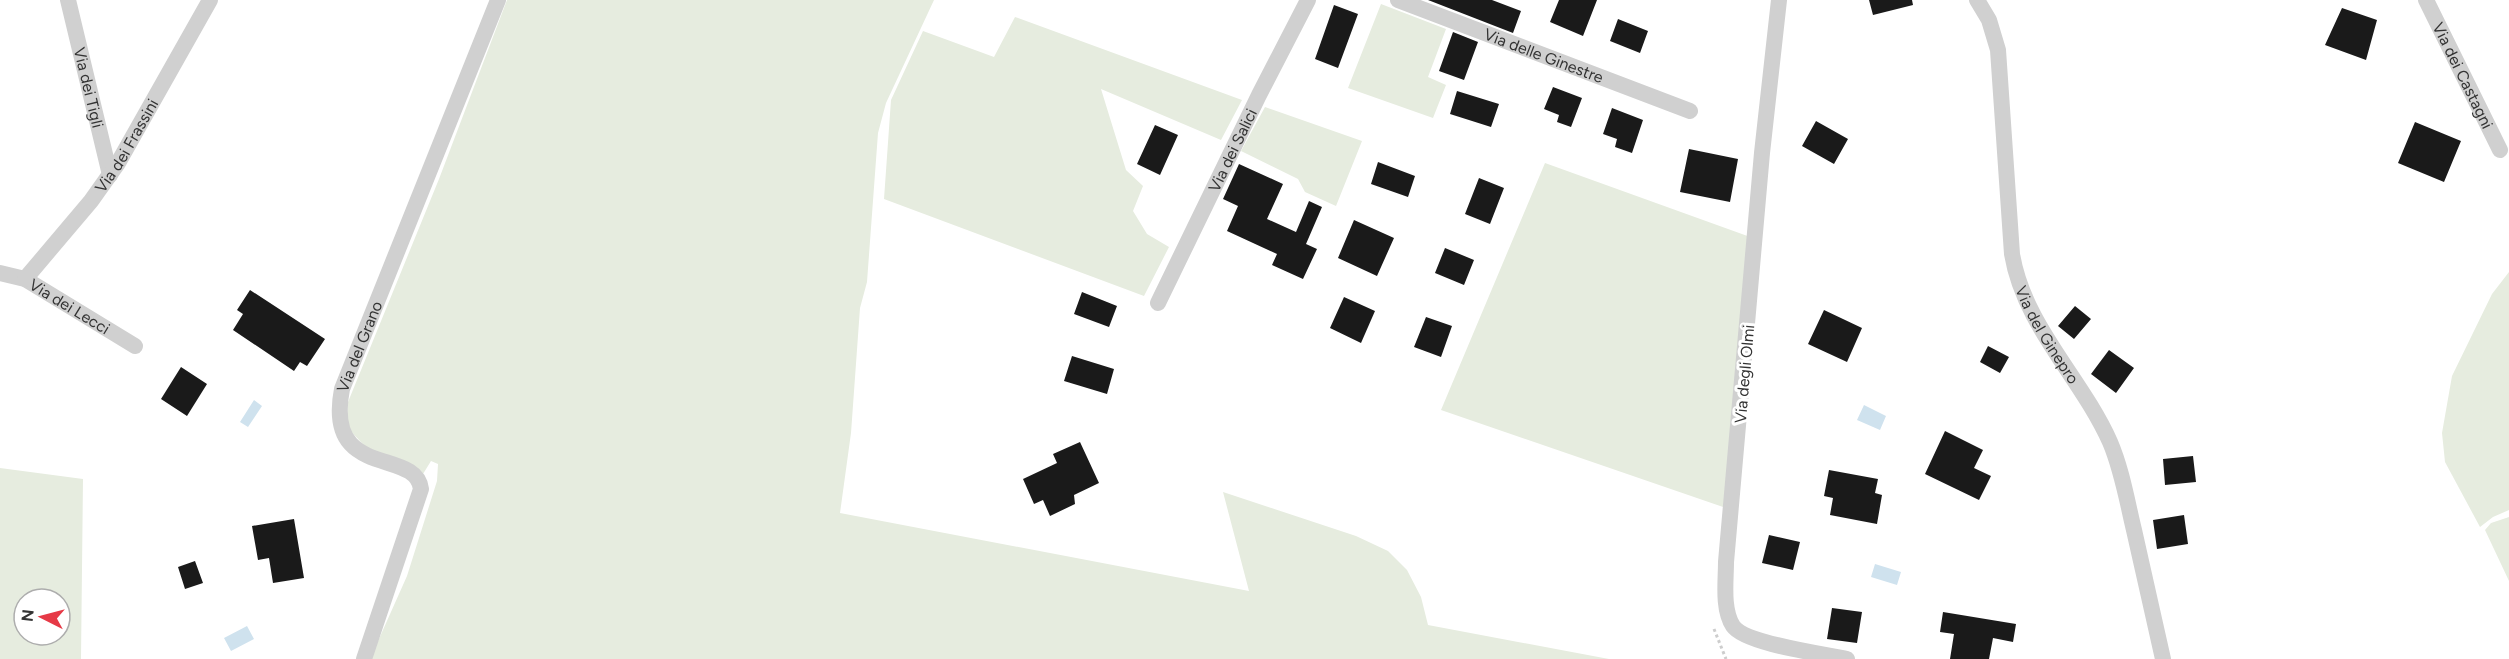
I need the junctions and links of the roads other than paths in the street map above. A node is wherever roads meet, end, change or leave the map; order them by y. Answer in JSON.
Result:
{"nodes":[{"id":1,"x":68,"y":0,"type":"edge"},
{"id":2,"x":210,"y":0,"type":"edge"},
{"id":3,"x":498,"y":0,"type":"edge"},
{"id":4,"x":1308,"y":0,"type":"edge"},
{"id":5,"x":1398,"y":0,"type":"edge"},
{"id":6,"x":1779,"y":0,"type":"edge"},
{"id":7,"x":1977,"y":0,"type":"edge"},
{"id":8,"x":2426,"y":0,"type":"edge"},
{"id":9,"x":1690,"y":111,"type":"dead end"},
{"id":10,"x":2500,"y":150,"type":"dead end"},
{"id":11,"x":110,"y":174,"type":"junction"},
{"id":12,"x":0,"y":273,"type":"edge"},
{"id":13,"x":25,"y":279,"type":"junction"},
{"id":14,"x":1158,"y":303,"type":"dead end"},
{"id":15,"x":135,"y":346,"type":"dead end"},
{"id":16,"x":364,"y":659,"type":"edge"},
{"id":17,"x":1847,"y":659,"type":"edge"},
{"id":18,"x":2163,"y":659,"type":"edge"}],
"edges":[{"from":1,"to":11,"type":"street","name":"Via dei Tigli"},
{"from":2,"to":11,"type":"street","name":"Via dei Frassini"},
{"from":3,"to":16,"type":"street","name":"Via del Grano"},
{"from":4,"to":14,"type":"street","name":"Via dei Salici"},
{"from":5,"to":9,"type":"street","name":"Via delle Ginestre"},
{"from":6,"to":17,"type":"street","name":"Via degli Olmi"},
{"from":7,"to":18,"type":"street","name":"Via del Ginepro"},
{"from":8,"to":10,"type":"street","name":"Via dei Castagni"},
{"from":11,"to":13,"type":"street","name":"Via dei Frassini"},
{"from":12,"to":13,"type":"street","name":"Via dei Lecci"},
{"from":13,"to":15,"type":"street","name":"Via dei Lecci"}]}
